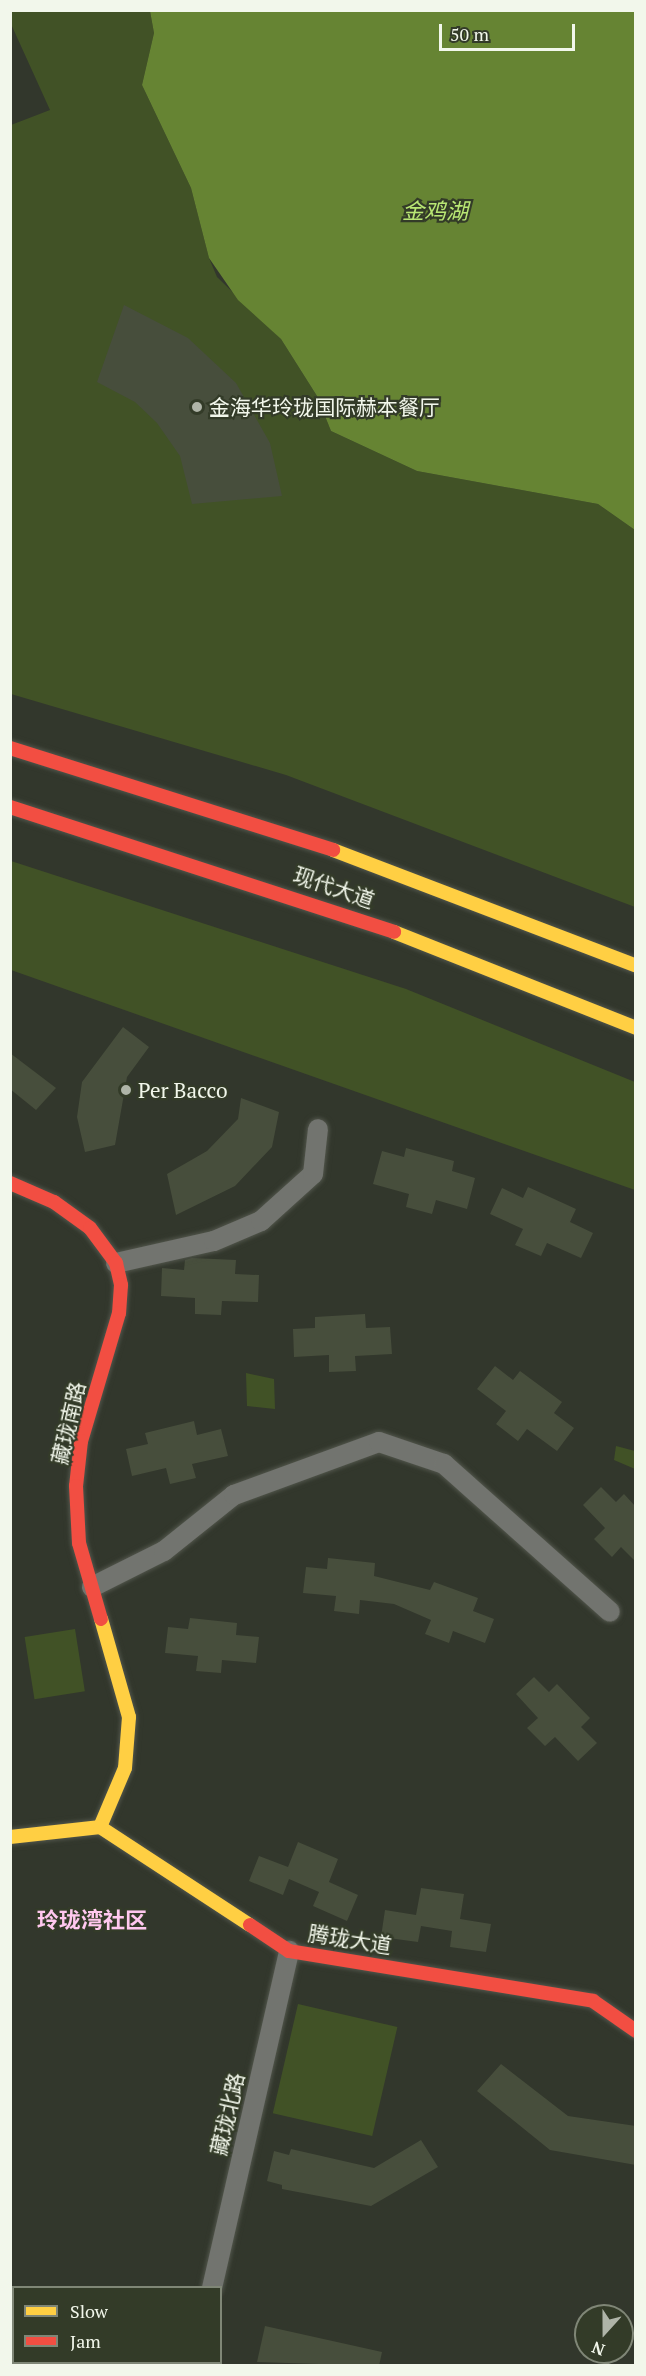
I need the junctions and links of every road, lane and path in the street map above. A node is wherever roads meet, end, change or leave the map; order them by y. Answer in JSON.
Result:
{"nodes":[{"id":1,"x":10,"y":748,"type":"edge"},
{"id":2,"x":10,"y":807,"type":"edge"},
{"id":3,"x":636,"y":966,"type":"edge"},
{"id":4,"x":636,"y":1028,"type":"edge"},
{"id":5,"x":318,"y":1129,"type":"dead end"},
{"id":6,"x":10,"y":1183,"type":"edge"},
{"id":7,"x":116,"y":1263,"type":"junction"},
{"id":8,"x":92,"y":1587,"type":"junction"},
{"id":9,"x":610,"y":1612,"type":"dead end"},
{"id":10,"x":100,"y":1827,"type":"junction"},
{"id":11,"x":10,"y":1838,"type":"edge"},
{"id":12,"x":289,"y":1951,"type":"junction"},
{"id":13,"x":636,"y":2031,"type":"edge"},
{"id":14,"x":212,"y":2286,"type":"edge"}],
"edges":[{"from":1,"to":3,"type":"street","name":"现代大道"},
{"from":2,"to":4,"type":"street","name":"现代大道"},
{"from":5,"to":7,"type":"street"},
{"from":6,"to":7,"type":"street"},
{"from":7,"to":8,"type":"street","name":"藏珑南路"},
{"from":8,"to":9,"type":"street"},
{"from":8,"to":10,"type":"street","name":"藏珑南路"},
{"from":10,"to":11,"type":"street"},
{"from":10,"to":12,"type":"street","name":"腾珑大道"},
{"from":12,"to":13,"type":"street","name":"腾珑大道"},
{"from":12,"to":14,"type":"street","name":"藏珑北路"}]}
